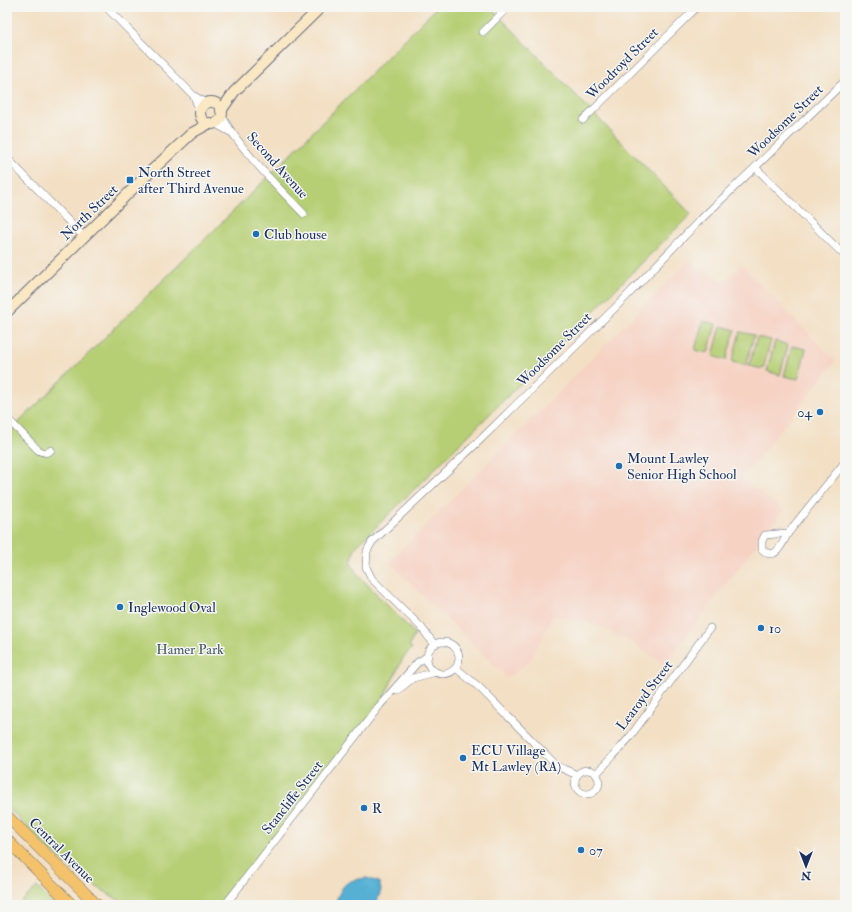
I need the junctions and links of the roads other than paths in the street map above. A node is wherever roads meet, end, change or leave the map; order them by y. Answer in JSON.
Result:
{"nodes":[{"id":1,"x":106,"y":7,"type":"edge"},
{"id":2,"x":321,"y":7,"type":"edge"},
{"id":3,"x":508,"y":7,"type":"edge"},
{"id":4,"x":697,"y":7,"type":"edge"},
{"id":5,"x":483,"y":32,"type":"dead end"},
{"id":6,"x":845,"y":81,"type":"edge"},
{"id":7,"x":234,"y":92,"type":"junction"},
{"id":8,"x":194,"y":96,"type":"junction"},
{"id":9,"x":210,"y":103,"type":"junction"},
{"id":10,"x":221,"y":113,"type":"junction"},
{"id":11,"x":200,"y":114,"type":"junction"},
{"id":12,"x":583,"y":120,"type":"dead end"},
{"id":13,"x":212,"y":123,"type":"junction"},
{"id":14,"x":192,"y":133,"type":"junction"},
{"id":15,"x":232,"y":134,"type":"junction"},
{"id":16,"x":7,"y":158,"type":"edge"},
{"id":17,"x":756,"y":168,"type":"junction"},
{"id":18,"x":304,"y":214,"type":"dead end"},
{"id":19,"x":84,"y":236,"type":"junction"},
{"id":20,"x":845,"y":256,"type":"edge"},
{"id":21,"x":7,"y":312,"type":"edge"},
{"id":22,"x":7,"y":418,"type":"edge"},
{"id":23,"x":51,"y":450,"type":"dead end"},
{"id":24,"x":845,"y":462,"type":"edge"},
{"id":25,"x":788,"y":533,"type":"dead end"},
{"id":26,"x":710,"y":628,"type":"dead end"},
{"id":27,"x":434,"y":644,"type":"junction"},
{"id":28,"x":428,"y":656,"type":"junction"},
{"id":29,"x":456,"y":668,"type":"junction"},
{"id":30,"x":436,"y":672,"type":"junction"},
{"id":31,"x":380,"y":705,"type":"junction"},
{"id":32,"x":596,"y":774,"type":"junction"},
{"id":33,"x":577,"y":775,"type":"junction"},
{"id":34,"x":7,"y":816,"type":"edge"},
{"id":35,"x":7,"y":840,"type":"edge"},
{"id":36,"x":72,"y":905,"type":"edge"},
{"id":37,"x":97,"y":905,"type":"edge"},
{"id":38,"x":225,"y":905,"type":"edge"}],
"edges":[{"from":1,"to":8,"type":"street"},
{"from":2,"to":7,"type":"main road"},
{"from":3,"to":5,"type":"street"},
{"from":4,"to":12,"type":"street","name":"Woodroyd Street"},
{"from":6,"to":17,"type":"street","name":"Woodsome Street"},
{"from":7,"to":9,"type":"main road"},
{"from":7,"to":10,"type":"main road"},
{"from":8,"to":9,"type":"street"},
{"from":8,"to":11,"type":"street"},
{"from":9,"to":10,"type":"main road"},
{"from":9,"to":11,"type":"main road"},
{"from":10,"to":13,"type":"main road"},
{"from":10,"to":15,"type":"street","name":"Second Avenue"},
{"from":11,"to":13,"type":"main road"},
{"from":11,"to":14,"type":"main road","name":"North Street"},
{"from":13,"to":14,"type":"main road","name":"North Street"},
{"from":13,"to":15,"type":"street","name":"Second Avenue"},
{"from":14,"to":19,"type":"main road","name":"North Street"},
{"from":15,"to":18,"type":"street","name":"Second Avenue"},
{"from":16,"to":19,"type":"street"},
{"from":17,"to":20,"type":"street"},
{"from":17,"to":27,"type":"street","name":"Woodsome Street"},
{"from":19,"to":21,"type":"main road","name":"North Street"},
{"from":22,"to":23,"type":"street"},
{"from":24,"to":25,"type":"street"},
{"from":26,"to":32,"type":"street","name":"Learoyd Street"},
{"from":27,"to":28,"type":"street","name":"Stancliffe Street"},
{"from":27,"to":29,"type":"street"},
{"from":28,"to":30,"type":"street"},
{"from":28,"to":31,"type":"street","name":"Stancliffe Street"},
{"from":29,"to":30,"type":"street","name":"Stancliffe Street"},
{"from":29,"to":33,"type":"street"},
{"from":30,"to":31,"type":"street","name":"Stancliffe Street"},
{"from":31,"to":38,"type":"street","name":"Stancliffe Street"},
{"from":32,"to":33,"type":"street"},
{"from":32,"to":33,"type":"street"},
{"from":34,"to":37,"type":"main road","name":"Central Avenue"},
{"from":35,"to":36,"type":"main road"}]}
